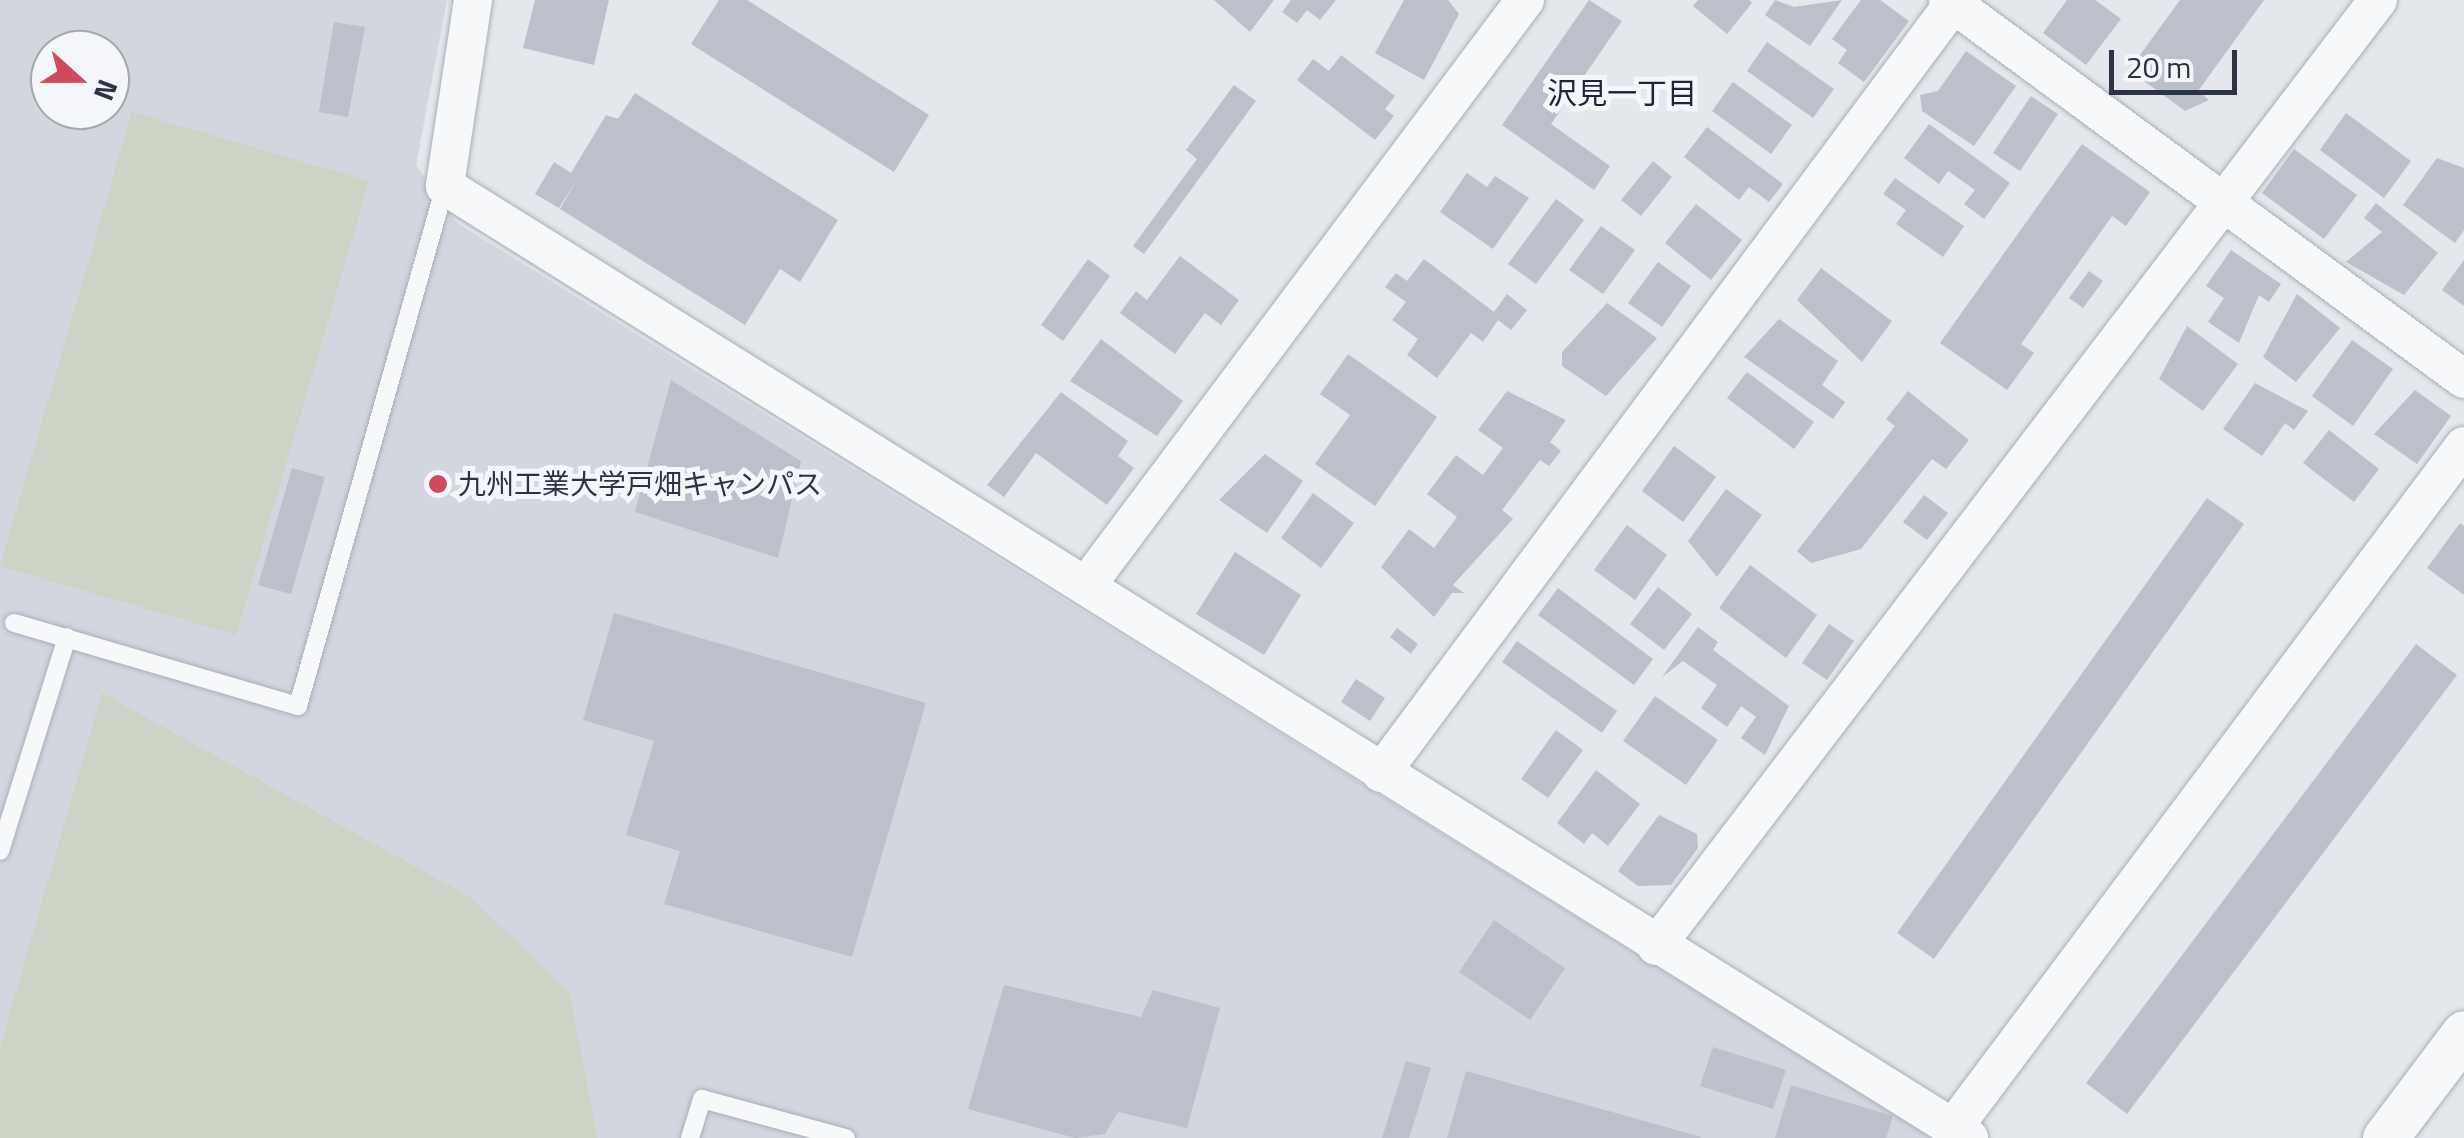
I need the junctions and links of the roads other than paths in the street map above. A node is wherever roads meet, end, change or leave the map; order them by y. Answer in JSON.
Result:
{"nodes":[{"id":1,"x":473,"y":0,"type":"edge"},
{"id":2,"x":1525,"y":0,"type":"edge"},
{"id":3,"x":2378,"y":0,"type":"edge"},
{"id":4,"x":1950,"y":2,"type":"edge"},
{"id":5,"x":445,"y":186,"type":"junction"},
{"id":6,"x":2220,"y":202,"type":"junction"},
{"id":7,"x":2464,"y":379,"type":"edge"},
{"id":8,"x":2464,"y":446,"type":"edge"},
{"id":9,"x":1086,"y":586,"type":"junction"},
{"id":10,"x":14,"y":622,"type":"dead end"},
{"id":11,"x":67,"y":637,"type":"junction"},
{"id":12,"x":1380,"y":772,"type":"junction"},
{"id":13,"x":0,"y":851,"type":"edge"},
{"id":14,"x":1656,"y":946,"type":"junction"},
{"id":15,"x":2464,"y":1033,"type":"edge"},
{"id":16,"x":1961,"y":1133,"type":"edge"},
{"id":17,"x":690,"y":1138,"type":"edge"},
{"id":18,"x":846,"y":1138,"type":"edge"},
{"id":19,"x":2385,"y":1138,"type":"edge"}],
"edges":[{"from":1,"to":5,"type":"street"},
{"from":2,"to":9,"type":"street"},
{"from":3,"to":6,"type":"street"},
{"from":4,"to":6,"type":"street"},
{"from":4,"to":12,"type":"street"},
{"from":5,"to":9,"type":"street"},
{"from":5,"to":11,"type":"lane"},
{"from":6,"to":7,"type":"street"},
{"from":6,"to":14,"type":"street"},
{"from":8,"to":16,"type":"street"},
{"from":9,"to":12,"type":"street"},
{"from":10,"to":11,"type":"lane"},
{"from":11,"to":13,"type":"lane"},
{"from":12,"to":14,"type":"street"},
{"from":14,"to":16,"type":"street"},
{"from":15,"to":19,"type":"street"},
{"from":17,"to":18,"type":"lane"}]}
